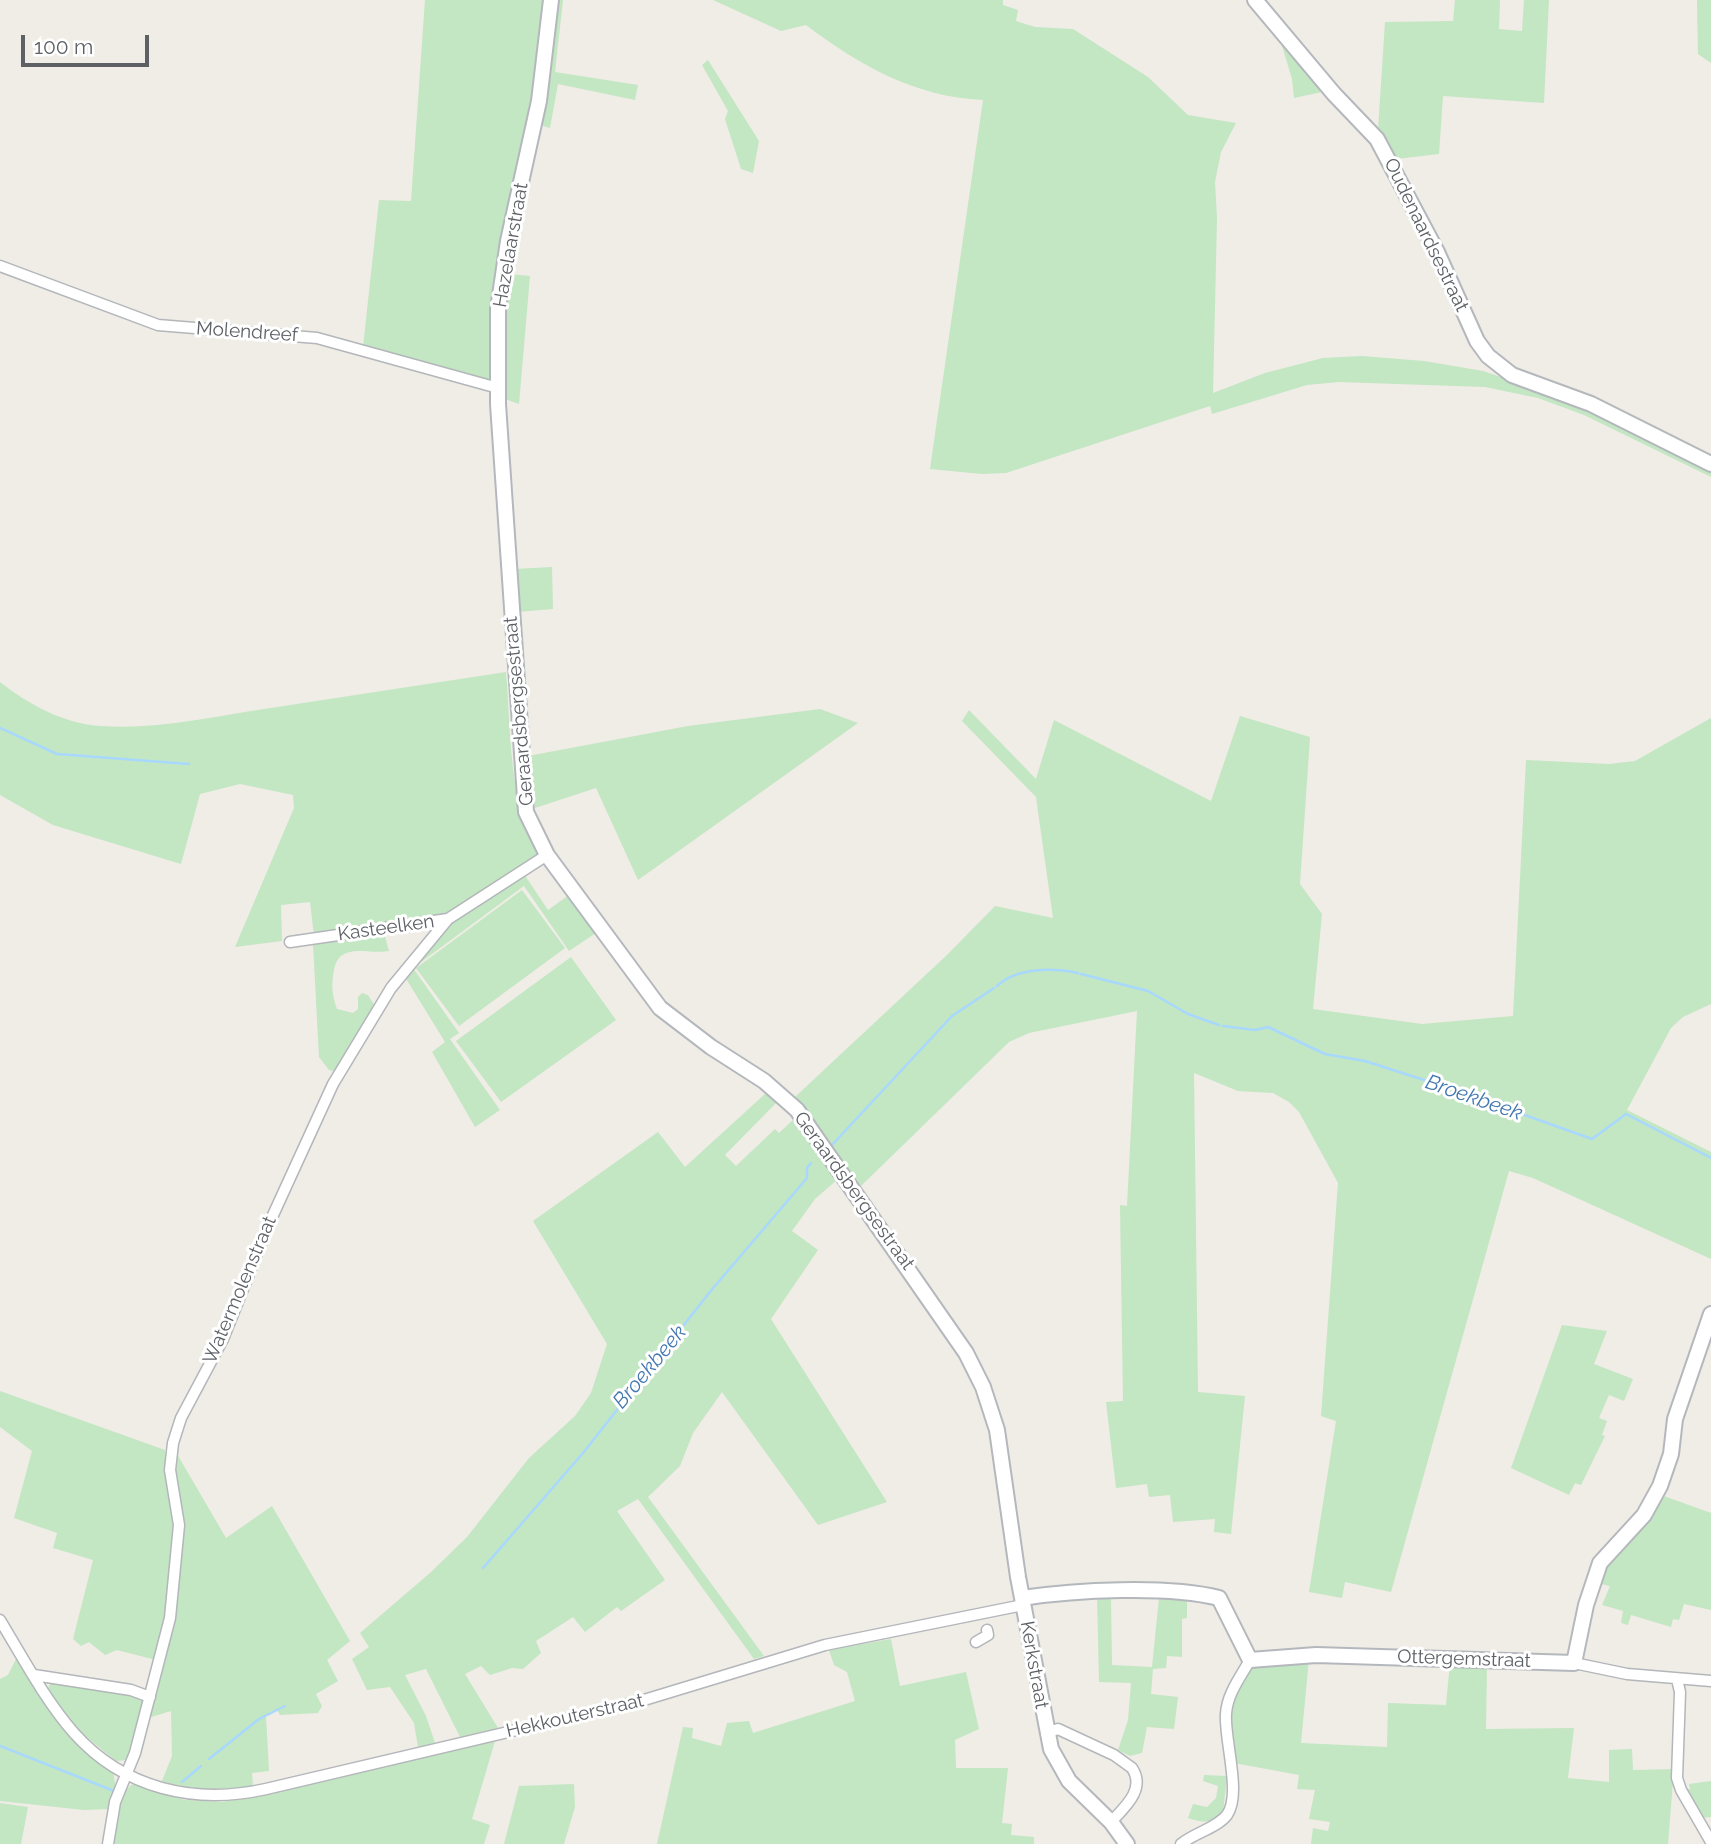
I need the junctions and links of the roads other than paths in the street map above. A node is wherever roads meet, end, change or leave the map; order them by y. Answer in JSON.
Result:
{"nodes":[{"id":1,"x":551,"y":0,"type":"edge"},
{"id":2,"x":1255,"y":0,"type":"edge"},
{"id":3,"x":0,"y":266,"type":"edge"},
{"id":4,"x":498,"y":388,"type":"junction"},
{"id":5,"x":1711,"y":464,"type":"edge"},
{"id":6,"x":509,"y":577,"type":"joint"},
{"id":7,"x":547,"y":855,"type":"junction"},
{"id":8,"x":447,"y":919,"type":"junction"},
{"id":9,"x":290,"y":942,"type":"dead end"},
{"id":10,"x":1711,"y":1314,"type":"edge"},
{"id":11,"x":1022,"y":1601,"type":"junction"},
{"id":12,"x":0,"y":1620,"type":"edge"},
{"id":13,"x":986,"y":1621,"type":"junction"},
{"id":14,"x":976,"y":1642,"type":"dead end"},
{"id":15,"x":1250,"y":1660,"type":"junction"},
{"id":16,"x":1574,"y":1663,"type":"junction"},
{"id":17,"x":34,"y":1675,"type":"junction"},
{"id":18,"x":1677,"y":1679,"type":"junction"},
{"id":19,"x":1711,"y":1681,"type":"edge"},
{"id":20,"x":150,"y":1697,"type":"junction"},
{"id":21,"x":1046,"y":1733,"type":"junction"},
{"id":22,"x":127,"y":1772,"type":"junction"},
{"id":23,"x":1111,"y":1822,"type":"junction"},
{"id":24,"x":1711,"y":1842,"type":"edge"},
{"id":25,"x":108,"y":1844,"type":"edge"},
{"id":26,"x":1127,"y":1844,"type":"edge"},
{"id":27,"x":1181,"y":1844,"type":"edge"}],
"edges":[{"from":1,"to":4,"type":"street","name":"Hazelaarstraat"},
{"from":2,"to":5,"type":"street","name":"Oudenaardsestraat"},
{"from":3,"to":4,"type":"street","name":"Molendreef"},
{"from":4,"to":6,"type":"street","name":"Hazelaarstraat"},
{"from":6,"to":7,"type":"street","name":"Geraardsbergsestraat"},
{"from":7,"to":8,"type":"street","name":"Kasteelken"},
{"from":7,"to":11,"type":"street","name":"Geraardsbergsestraat"},
{"from":8,"to":9,"type":"street","name":"Kasteelken"},
{"from":8,"to":20,"type":"street","name":"Watermolenstraat"},
{"from":10,"to":16,"type":"street"},
{"from":11,"to":13,"type":"street","name":"Hekkouterstraat"},
{"from":11,"to":15,"type":"street"},
{"from":11,"to":21,"type":"street","name":"Kerkstraat"},
{"from":12,"to":17,"type":"street","name":"Hekkouterstraat"},
{"from":13,"to":14,"type":"street"},
{"from":13,"to":22,"type":"street","name":"Hekkouterstraat"},
{"from":15,"to":16,"type":"street","name":"Ottergemstraat"},
{"from":15,"to":27,"type":"street"},
{"from":16,"to":18,"type":"street","name":"Ottergemstraat"},
{"from":17,"to":20,"type":"street"},
{"from":17,"to":22,"type":"street","name":"Hekkouterstraat"},
{"from":18,"to":19,"type":"street","name":"Ottergemstraat"},
{"from":18,"to":24,"type":"street"},
{"from":20,"to":22,"type":"street","name":"Watermolenstraat"},
{"from":21,"to":23,"type":"street","name":"Kerkstraat"},
{"from":21,"to":23,"type":"street","name":"Kerkstraat"},
{"from":22,"to":25,"type":"street"},
{"from":23,"to":26,"type":"street","name":"Kerkstraat"}]}
